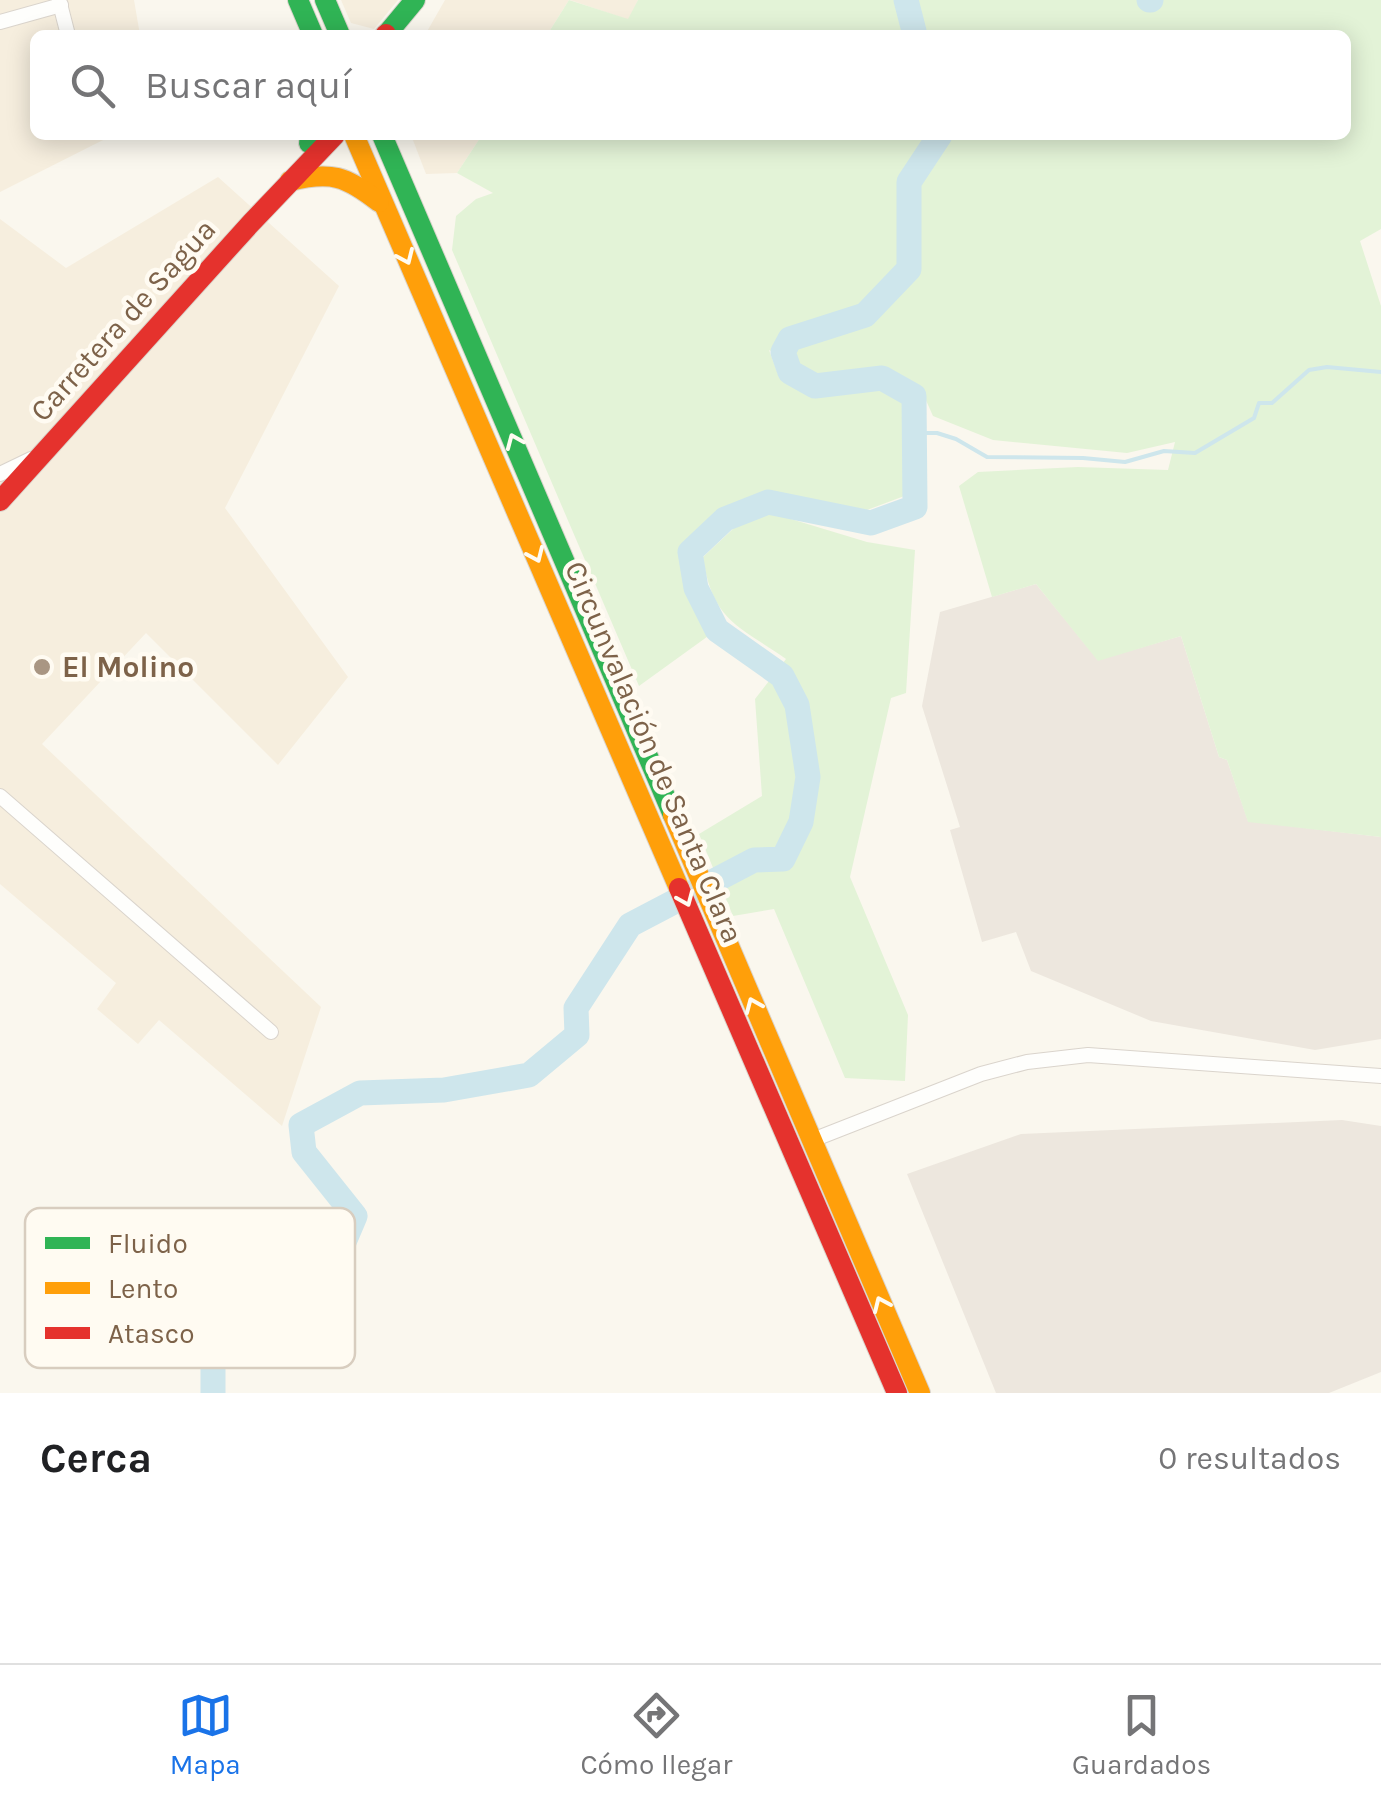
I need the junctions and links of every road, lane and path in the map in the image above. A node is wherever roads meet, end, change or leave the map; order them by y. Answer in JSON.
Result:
{"nodes":[{"id":1,"x":298,"y":0,"type":"edge"},
{"id":2,"x":414,"y":0,"type":"edge"},
{"id":3,"x":425,"y":0,"type":"edge"},
{"id":4,"x":60,"y":3,"type":"edge"},
{"id":5,"x":328,"y":5,"type":"edge"},
{"id":6,"x":0,"y":22,"type":"edge"},
{"id":7,"x":67,"y":30,"type":"edge"},
{"id":8,"x":311,"y":30,"type":"edge"},
{"id":9,"x":338,"y":30,"type":"edge"},
{"id":10,"x":348,"y":30,"type":"edge"},
{"id":11,"x":390,"y":30,"type":"edge"},
{"id":12,"x":408,"y":30,"type":"edge"},
{"id":13,"x":311,"y":140,"type":"edge"},
{"id":14,"x":330,"y":140,"type":"edge"},
{"id":15,"x":356,"y":140,"type":"edge"},
{"id":16,"x":384,"y":140,"type":"edge"},
{"id":17,"x":290,"y":181,"type":"junction"},
{"id":18,"x":383,"y":205,"type":"junction"},
{"id":19,"x":251,"y":223,"type":"junction"},
{"id":20,"x":44,"y":452,"type":"junction"},
{"id":21,"x":0,"y":474,"type":"edge"},
{"id":22,"x":0,"y":501,"type":"edge"},
{"id":23,"x":0,"y":796,"type":"edge"},
{"id":24,"x":680,"y":859,"type":"junction"},
{"id":25,"x":271,"y":1032,"type":"dead end"},
{"id":26,"x":1381,"y":1076,"type":"edge"},
{"id":27,"x":801,"y":1146,"type":"junction"},
{"id":28,"x":896,"y":1393,"type":"edge"},
{"id":29,"x":920,"y":1393,"type":"edge"}],
"edges":[{"from":1,"to":8,"type":"main road"},
{"from":2,"to":11,"type":"main road"},
{"from":3,"to":12,"type":"main road"},
{"from":4,"to":6,"type":"street"},
{"from":4,"to":7,"type":"street"},
{"from":5,"to":9,"type":"main road"},
{"from":5,"to":10,"type":"main road"},
{"from":13,"to":19,"type":"main road","name":"Carretera de Sagua"},
{"from":14,"to":17,"type":"main road","name":"Carretera de Sagua"},
{"from":15,"to":18,"type":"main road","name":"Circunvalación de Santa Clara"},
{"from":24,"to":16,"type":"main road","name":"Circunvalación de Santa Clara","one_way":true},
{"from":17,"to":18,"type":"main road"},
{"from":17,"to":19,"type":"main road","name":"Carretera de Sagua"},
{"from":18,"to":24,"type":"main road","name":"Circunvalación de Santa Clara","one_way":true},
{"from":19,"to":20,"type":"main road","name":"Carretera de Sagua"},
{"from":20,"to":21,"type":"street"},
{"from":20,"to":22,"type":"main road","name":"Carretera de Sagua"},
{"from":23,"to":25,"type":"street"},
{"from":24,"to":27,"type":"main road","name":"Circunvalación de Santa Clara"},
{"from":26,"to":27,"type":"street"},
{"from":27,"to":28,"type":"main road","name":"Circunvalación de Santa Clara"},
{"from":29,"to":27,"type":"main road","name":"Circunvalación de Santa Clara","one_way":true}]}
